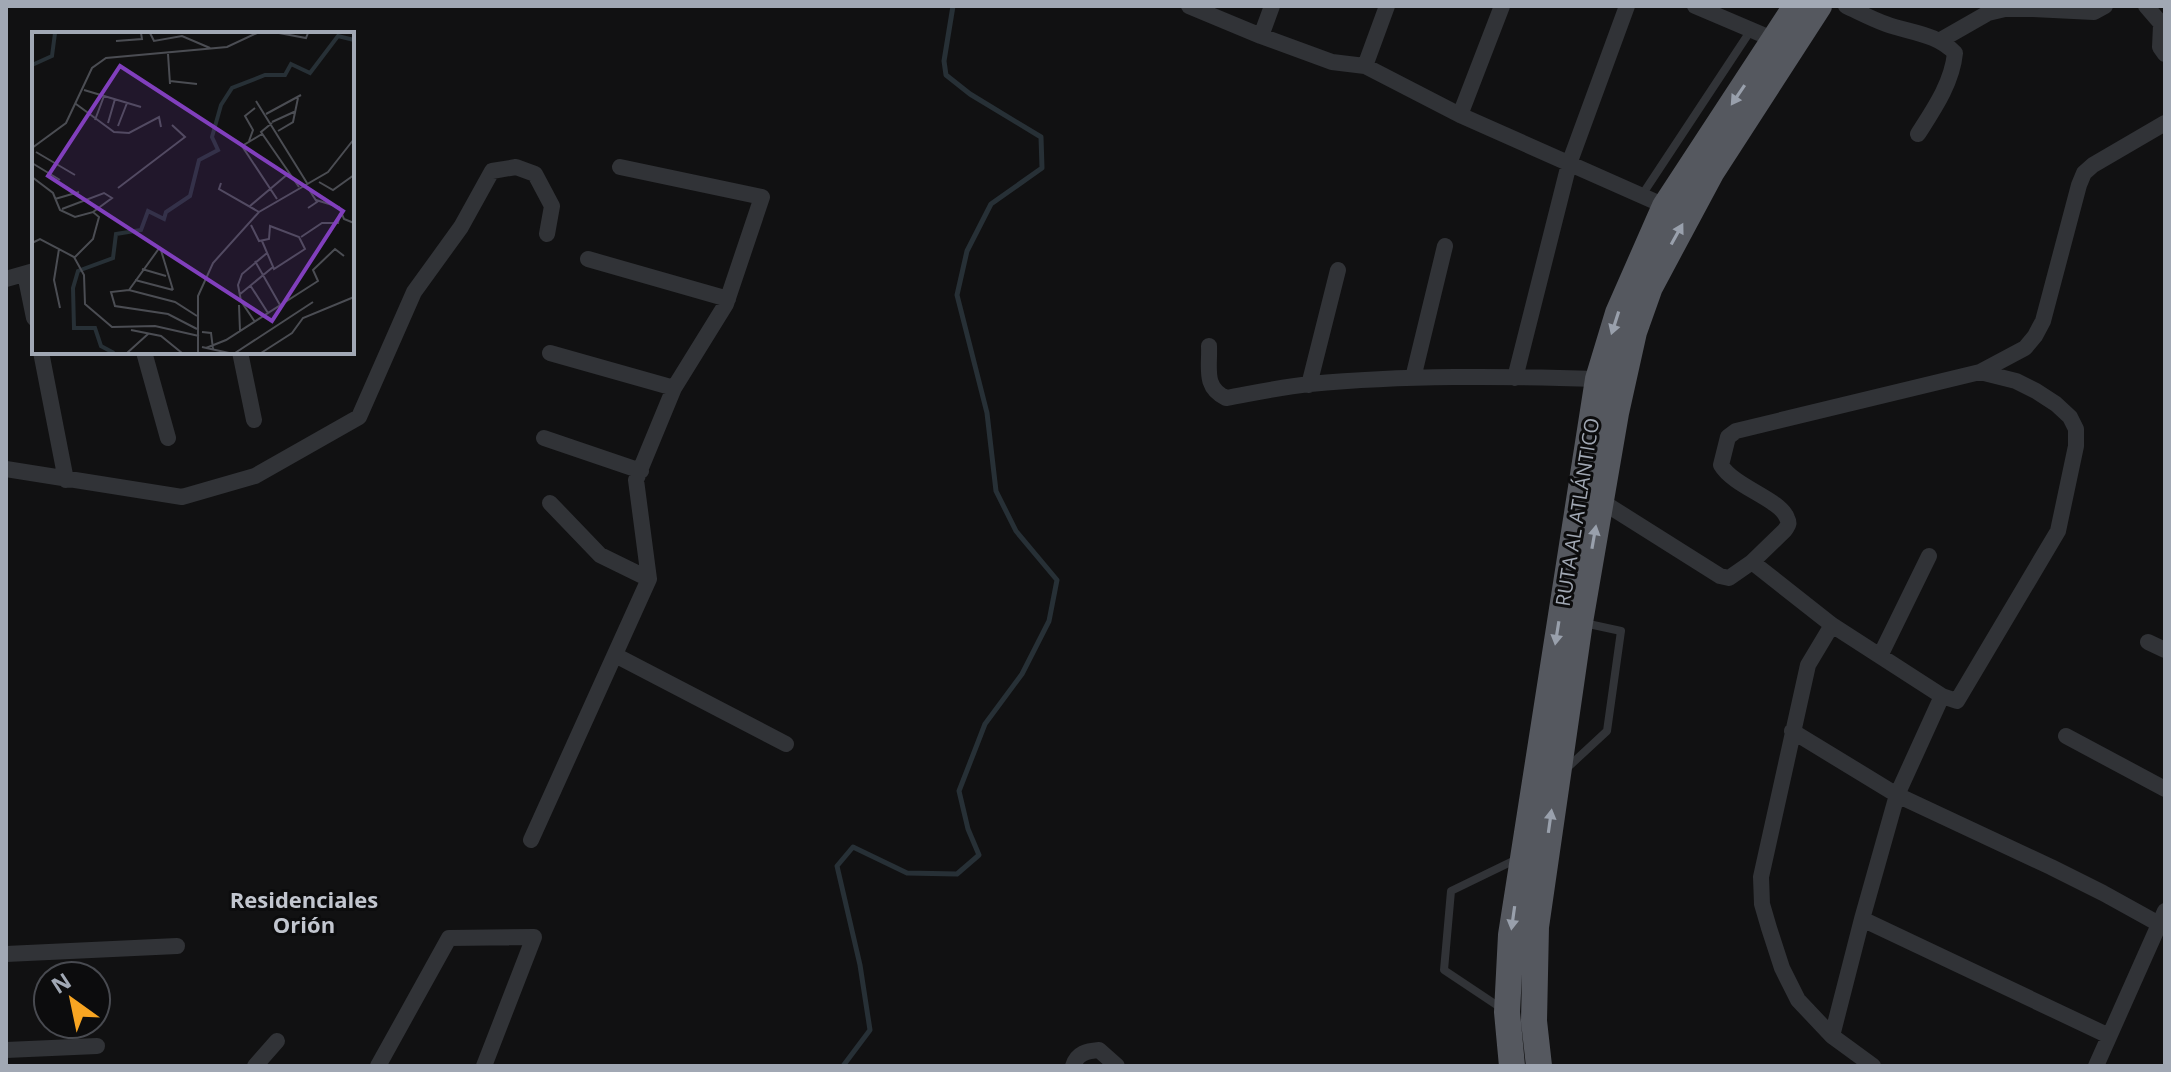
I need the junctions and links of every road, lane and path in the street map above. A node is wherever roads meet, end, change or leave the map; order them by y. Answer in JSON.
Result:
{"nodes":[{"id":1,"x":1189,"y":6,"type":"edge"},
{"id":2,"x":1272,"y":6,"type":"edge"},
{"id":3,"x":1387,"y":6,"type":"edge"},
{"id":4,"x":1502,"y":6,"type":"edge"},
{"id":5,"x":1627,"y":6,"type":"edge"},
{"id":6,"x":1695,"y":6,"type":"edge"},
{"id":7,"x":1796,"y":6,"type":"edge"},
{"id":8,"x":1819,"y":6,"type":"edge"},
{"id":9,"x":1846,"y":6,"type":"edge"},
{"id":10,"x":2105,"y":6,"type":"edge"},
{"id":11,"x":2146,"y":6,"type":"edge"},
{"id":12,"x":2163,"y":27,"type":"edge"},
{"id":13,"x":1763,"y":34,"type":"junction"},
{"id":14,"x":1261,"y":36,"type":"junction"},
{"id":15,"x":1939,"y":41,"type":"junction"},
{"id":16,"x":2165,"y":54,"type":"edge"},
{"id":17,"x":1365,"y":66,"type":"junction"},
{"id":18,"x":1460,"y":115,"type":"junction"},
{"id":19,"x":2165,"y":123,"type":"edge"},
{"id":20,"x":1918,"y":134,"type":"dead end"},
{"id":21,"x":1569,"y":164,"type":"junction"},
{"id":22,"x":620,"y":167,"type":"dead end"},
{"id":23,"x":1653,"y":200,"type":"junction"},
{"id":24,"x":547,"y":234,"type":"dead end"},
{"id":25,"x":1445,"y":246,"type":"dead end"},
{"id":26,"x":588,"y":259,"type":"dead end"},
{"id":27,"x":1338,"y":270,"type":"dead end"},
{"id":28,"x":30,"y":272,"type":"edge"},
{"id":29,"x":6,"y":279,"type":"edge"},
{"id":30,"x":32,"y":295,"type":"edge"},
{"id":31,"x":728,"y":299,"type":"junction"},
{"id":32,"x":1209,"y":346,"type":"dead end"},
{"id":33,"x":550,"y":353,"type":"dead end"},
{"id":34,"x":41,"y":354,"type":"edge"},
{"id":35,"x":145,"y":354,"type":"edge"},
{"id":36,"x":240,"y":354,"type":"edge"},
{"id":37,"x":1980,"y":372,"type":"junction"},
{"id":38,"x":1413,"y":378,"type":"junction"},
{"id":39,"x":1515,"y":378,"type":"junction"},
{"id":40,"x":1598,"y":379,"type":"junction"},
{"id":41,"x":1309,"y":385,"type":"junction"},
{"id":42,"x":674,"y":388,"type":"junction"},
{"id":43,"x":254,"y":420,"type":"dead end"},
{"id":44,"x":168,"y":438,"type":"dead end"},
{"id":45,"x":544,"y":438,"type":"dead end"},
{"id":46,"x":6,"y":469,"type":"edge"},
{"id":47,"x":641,"y":471,"type":"junction"},
{"id":48,"x":66,"y":480,"type":"junction"},
{"id":49,"x":1601,"y":501,"type":"junction"},
{"id":50,"x":550,"y":503,"type":"dead end"},
{"id":51,"x":1929,"y":556,"type":"dead end"},
{"id":52,"x":1752,"y":562,"type":"junction"},
{"id":53,"x":649,"y":579,"type":"junction"},
{"id":54,"x":1580,"y":622,"type":"junction"},
{"id":55,"x":1832,"y":625,"type":"junction"},
{"id":56,"x":2148,"y":642,"type":"dead end"},
{"id":57,"x":2165,"y":650,"type":"edge"},
{"id":58,"x":1881,"y":654,"type":"junction"},
{"id":59,"x":615,"y":655,"type":"junction"},
{"id":60,"x":1942,"y":696,"type":"junction"},
{"id":61,"x":1792,"y":731,"type":"junction"},
{"id":62,"x":2066,"y":736,"type":"dead end"},
{"id":63,"x":786,"y":744,"type":"dead end"},
{"id":64,"x":1557,"y":778,"type":"junction"},
{"id":65,"x":2165,"y":789,"type":"edge"},
{"id":66,"x":1897,"y":795,"type":"junction"},
{"id":67,"x":531,"y":840,"type":"dead end"},
{"id":68,"x":1522,"y":857,"type":"junction"},
{"id":69,"x":2162,"y":918,"type":"edge"},
{"id":70,"x":1862,"y":919,"type":"junction"},
{"id":71,"x":177,"y":946,"type":"dead end"},
{"id":72,"x":6,"y":954,"type":"edge"},
{"id":73,"x":1507,"y":1012,"type":"junction"},
{"id":74,"x":1832,"y":1036,"type":"junction"},
{"id":75,"x":2109,"y":1036,"type":"junction"},
{"id":76,"x":277,"y":1041,"type":"dead end"},
{"id":77,"x":97,"y":1046,"type":"dead end"},
{"id":78,"x":6,"y":1050,"type":"edge"},
{"id":79,"x":255,"y":1066,"type":"edge"},
{"id":80,"x":378,"y":1066,"type":"edge"},
{"id":81,"x":484,"y":1066,"type":"edge"},
{"id":82,"x":1073,"y":1066,"type":"edge"},
{"id":83,"x":1117,"y":1066,"type":"edge"},
{"id":84,"x":1512,"y":1066,"type":"edge"},
{"id":85,"x":1539,"y":1066,"type":"edge"},
{"id":86,"x":1873,"y":1066,"type":"edge"},
{"id":87,"x":2096,"y":1066,"type":"edge"}],
"edges":[{"from":1,"to":14,"type":"street"},
{"from":2,"to":14,"type":"street"},
{"from":3,"to":17,"type":"street"},
{"from":4,"to":18,"type":"street"},
{"from":5,"to":21,"type":"street"},
{"from":6,"to":13,"type":"street"},
{"from":7,"to":13,"type":"highway","name":"RUTA AL ATLÁNTICO"},
{"from":49,"to":8,"type":"highway","name":"RUTA AL ATLÁNTICO","one_way":true},
{"from":9,"to":15,"type":"street"},
{"from":10,"to":15,"type":"street"},
{"from":11,"to":12,"type":"street"},
{"from":12,"to":16,"type":"street"},
{"from":13,"to":23,"type":"highway","name":"RUTA AL ATLÁNTICO"},
{"from":14,"to":17,"type":"street"},
{"from":15,"to":20,"type":"street"},
{"from":17,"to":18,"type":"street"},
{"from":18,"to":21,"type":"street"},
{"from":19,"to":37,"type":"street"},
{"from":21,"to":23,"type":"street"},
{"from":21,"to":39,"type":"street"},
{"from":22,"to":31,"type":"street"},
{"from":23,"to":40,"type":"highway","name":"RUTA AL ATLÁNTICO","one_way":true},
{"from":24,"to":48,"type":"street"},
{"from":25,"to":38,"type":"street"},
{"from":26,"to":31,"type":"street"},
{"from":27,"to":41,"type":"street"},
{"from":28,"to":29,"type":"street"},
{"from":28,"to":30,"type":"street"},
{"from":31,"to":42,"type":"street"},
{"from":32,"to":41,"type":"street"},
{"from":33,"to":42,"type":"street"},
{"from":34,"to":48,"type":"street"},
{"from":35,"to":44,"type":"street"},
{"from":36,"to":43,"type":"street"},
{"from":37,"to":52,"type":"street"},
{"from":37,"to":60,"type":"street"},
{"from":38,"to":39,"type":"street"},
{"from":38,"to":41,"type":"street"},
{"from":39,"to":40,"type":"street"},
{"from":40,"to":68,"type":"highway","name":"RUTA AL ATLÁNTICO","one_way":true},
{"from":42,"to":47,"type":"street"},
{"from":45,"to":47,"type":"street"},
{"from":46,"to":48,"type":"street"},
{"from":47,"to":53,"type":"street"},
{"from":49,"to":52,"type":"street"},
{"from":54,"to":49,"type":"highway","name":"RUTA AL ATLÁNTICO","one_way":true},
{"from":50,"to":53,"type":"street"},
{"from":51,"to":58,"type":"street"},
{"from":52,"to":55,"type":"street"},
{"from":53,"to":59,"type":"street"},
{"from":54,"to":64,"type":"highway","name":"RUTA AL ATLÁNTICO"},
{"from":54,"to":64,"type":"lane"},
{"from":55,"to":58,"type":"street"},
{"from":55,"to":61,"type":"street"},
{"from":56,"to":57,"type":"street"},
{"from":58,"to":60,"type":"street"},
{"from":59,"to":63,"type":"street"},
{"from":59,"to":67,"type":"street"},
{"from":60,"to":66,"type":"street"},
{"from":61,"to":66,"type":"street"},
{"from":61,"to":74,"type":"street"},
{"from":62,"to":65,"type":"street"},
{"from":85,"to":64,"type":"highway","name":"RUTA AL ATLÁNTICO","one_way":true},
{"from":66,"to":69,"type":"street"},
{"from":66,"to":70,"type":"street"},
{"from":68,"to":73,"type":"highway","name":"RUTA AL ATLÁNTICO","one_way":true},
{"from":68,"to":73,"type":"lane"},
{"from":69,"to":75,"type":"street"},
{"from":70,"to":74,"type":"street"},
{"from":70,"to":75,"type":"street"},
{"from":71,"to":72,"type":"street"},
{"from":73,"to":84,"type":"highway","name":"RUTA AL ATLÁNTICO"},
{"from":74,"to":86,"type":"street"},
{"from":75,"to":87,"type":"street"},
{"from":76,"to":79,"type":"street"},
{"from":77,"to":78,"type":"street"},
{"from":80,"to":81,"type":"street"},
{"from":82,"to":83,"type":"street"}]}
